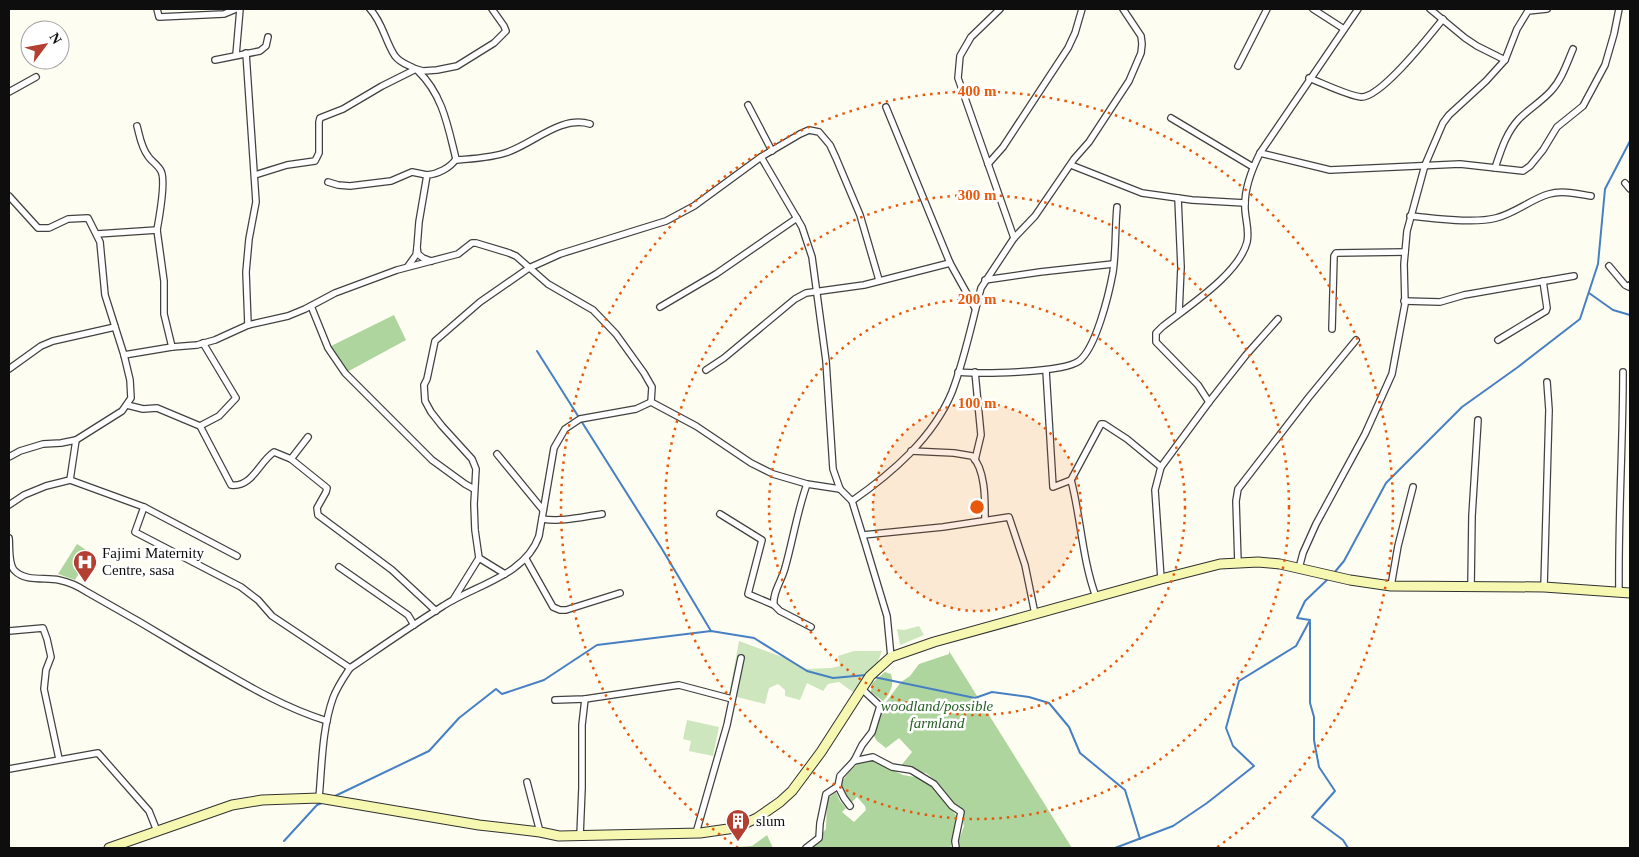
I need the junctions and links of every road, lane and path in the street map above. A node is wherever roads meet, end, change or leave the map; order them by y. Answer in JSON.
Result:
{"nodes":[{"id":1,"x":158,"y":9,"type":"edge"},
{"id":2,"x":236,"y":9,"type":"edge"},
{"id":3,"x":240,"y":9,"type":"edge"},
{"id":4,"x":370,"y":9,"type":"edge"},
{"id":5,"x":492,"y":9,"type":"edge"},
{"id":6,"x":1000,"y":9,"type":"edge"},
{"id":7,"x":1082,"y":9,"type":"edge"},
{"id":8,"x":1123,"y":9,"type":"edge"},
{"id":9,"x":1267,"y":9,"type":"edge"},
{"id":10,"x":1313,"y":9,"type":"edge"},
{"id":11,"x":1358,"y":9,"type":"edge"},
{"id":12,"x":1430,"y":9,"type":"edge"},
{"id":13,"x":1547,"y":9,"type":"edge"},
{"id":14,"x":1618,"y":9,"type":"edge"},
{"id":15,"x":1443,"y":19,"type":"junction"},
{"id":16,"x":1344,"y":29,"type":"junction"},
{"id":17,"x":268,"y":37,"type":"dead end"},
{"id":18,"x":1573,"y":49,"type":"dead end"},
{"id":19,"x":246,"y":53,"type":"junction"},
{"id":20,"x":236,"y":55,"type":"junction"},
{"id":21,"x":215,"y":60,"type":"dead end"},
{"id":22,"x":1505,"y":60,"type":"junction"},
{"id":23,"x":1238,"y":66,"type":"dead end"},
{"id":24,"x":416,"y":69,"type":"junction"},
{"id":25,"x":36,"y":77,"type":"dead end"},
{"id":26,"x":1310,"y":78,"type":"junction"},
{"id":27,"x":9,"y":92,"type":"edge"},
{"id":28,"x":748,"y":106,"type":"dead end"},
{"id":29,"x":886,"y":107,"type":"dead end"},
{"id":30,"x":1171,"y":118,"type":"dead end"},
{"id":31,"x":590,"y":124,"type":"dead end"},
{"id":32,"x":137,"y":126,"type":"dead end"},
{"id":33,"x":772,"y":151,"type":"junction"},
{"id":34,"x":1260,"y":153,"type":"junction"},
{"id":35,"x":761,"y":157,"type":"junction"},
{"id":36,"x":456,"y":160,"type":"junction"},
{"id":37,"x":988,"y":164,"type":"junction"},
{"id":38,"x":1070,"y":165,"type":"junction"},
{"id":39,"x":1426,"y":165,"type":"junction"},
{"id":40,"x":1253,"y":167,"type":"junction"},
{"id":41,"x":1495,"y":168,"type":"junction"},
{"id":42,"x":255,"y":174,"type":"junction"},
{"id":43,"x":427,"y":175,"type":"junction"},
{"id":44,"x":328,"y":182,"type":"dead end"},
{"id":45,"x":1625,"y":183,"type":"dead end"},
{"id":46,"x":1630,"y":189,"type":"edge"},
{"id":47,"x":9,"y":196,"type":"edge"},
{"id":48,"x":1592,"y":196,"type":"dead end"},
{"id":49,"x":1178,"y":198,"type":"junction"},
{"id":50,"x":1244,"y":203,"type":"junction"},
{"id":51,"x":1117,"y":207,"type":"dead end"},
{"id":52,"x":1410,"y":216,"type":"junction"},
{"id":53,"x":797,"y":218,"type":"junction"},
{"id":54,"x":158,"y":230,"type":"junction"},
{"id":55,"x":97,"y":234,"type":"junction"},
{"id":56,"x":1014,"y":238,"type":"junction"},
{"id":57,"x":417,"y":248,"type":"junction"},
{"id":58,"x":1406,"y":252,"type":"junction"},
{"id":59,"x":431,"y":261,"type":"junction"},
{"id":60,"x":950,"y":264,"type":"junction"},
{"id":61,"x":1113,"y":264,"type":"junction"},
{"id":62,"x":1609,"y":266,"type":"dead end"},
{"id":63,"x":406,"y":267,"type":"junction"},
{"id":64,"x":529,"y":268,"type":"junction"},
{"id":65,"x":1574,"y":276,"type":"dead end"},
{"id":66,"x":879,"y":280,"type":"junction"},
{"id":67,"x":985,"y":280,"type":"junction"},
{"id":68,"x":1543,"y":281,"type":"junction"},
{"id":69,"x":1630,"y":285,"type":"edge"},
{"id":70,"x":817,"y":291,"type":"junction"},
{"id":71,"x":1404,"y":301,"type":"junction"},
{"id":72,"x":311,"y":306,"type":"junction"},
{"id":73,"x":660,"y":308,"type":"dead end"},
{"id":74,"x":975,"y":308,"type":"junction"},
{"id":75,"x":1179,"y":313,"type":"junction"},
{"id":76,"x":1278,"y":319,"type":"dead end"},
{"id":77,"x":248,"y":325,"type":"junction"},
{"id":78,"x":115,"y":327,"type":"junction"},
{"id":79,"x":1332,"y":329,"type":"dead end"},
{"id":80,"x":1356,"y":340,"type":"dead end"},
{"id":81,"x":1498,"y":340,"type":"dead end"},
{"id":82,"x":203,"y":344,"type":"junction"},
{"id":83,"x":172,"y":347,"type":"junction"},
{"id":84,"x":124,"y":355,"type":"junction"},
{"id":85,"x":9,"y":369,"type":"edge"},
{"id":86,"x":706,"y":370,"type":"dead end"},
{"id":87,"x":1046,"y":370,"type":"junction"},
{"id":88,"x":958,"y":372,"type":"junction"},
{"id":89,"x":975,"y":372,"type":"junction"},
{"id":90,"x":1623,"y":372,"type":"dead end"},
{"id":91,"x":1547,"y":382,"type":"dead end"},
{"id":92,"x":651,"y":402,"type":"junction"},
{"id":93,"x":1209,"y":402,"type":"junction"},
{"id":94,"x":127,"y":405,"type":"junction"},
{"id":95,"x":1478,"y":420,"type":"dead end"},
{"id":96,"x":200,"y":426,"type":"junction"},
{"id":97,"x":308,"y":437,"type":"dead end"},
{"id":98,"x":76,"y":440,"type":"junction"},
{"id":99,"x":911,"y":450,"type":"junction"},
{"id":100,"x":497,"y":454,"type":"dead end"},
{"id":101,"x":9,"y":457,"type":"edge"},
{"id":102,"x":291,"y":459,"type":"junction"},
{"id":103,"x":975,"y":460,"type":"junction"},
{"id":104,"x":1161,"y":467,"type":"junction"},
{"id":105,"x":70,"y":480,"type":"junction"},
{"id":106,"x":1071,"y":480,"type":"junction"},
{"id":107,"x":807,"y":484,"type":"junction"},
{"id":108,"x":1413,"y":487,"type":"dead end"},
{"id":109,"x":474,"y":489,"type":"junction"},
{"id":110,"x":840,"y":489,"type":"junction"},
{"id":111,"x":852,"y":501,"type":"junction"},
{"id":112,"x":9,"y":505,"type":"edge"},
{"id":113,"x":144,"y":507,"type":"junction"},
{"id":114,"x":543,"y":510,"type":"junction"},
{"id":115,"x":602,"y":514,"type":"dead end"},
{"id":116,"x":720,"y":514,"type":"dead end"},
{"id":117,"x":542,"y":519,"type":"junction"},
{"id":118,"x":986,"y":520,"type":"junction"},
{"id":119,"x":863,"y":535,"type":"junction"},
{"id":120,"x":9,"y":538,"type":"edge"},
{"id":121,"x":237,"y":556,"type":"dead end"},
{"id":122,"x":479,"y":558,"type":"junction"},
{"id":123,"x":526,"y":559,"type":"junction"},
{"id":124,"x":1238,"y":563,"type":"junction"},
{"id":125,"x":339,"y":567,"type":"dead end"},
{"id":126,"x":1299,"y":568,"type":"junction"},
{"id":127,"x":505,"y":574,"type":"junction"},
{"id":128,"x":1161,"y":579,"type":"junction"},
{"id":129,"x":1392,"y":586,"type":"junction"},
{"id":130,"x":1471,"y":586,"type":"junction"},
{"id":131,"x":1544,"y":587,"type":"junction"},
{"id":132,"x":1619,"y":592,"type":"junction"},
{"id":133,"x":620,"y":593,"type":"dead end"},
{"id":134,"x":1630,"y":593,"type":"edge"},
{"id":135,"x":1096,"y":597,"type":"junction"},
{"id":136,"x":453,"y":600,"type":"junction"},
{"id":137,"x":774,"y":606,"type":"junction"},
{"id":138,"x":436,"y":611,"type":"junction"},
{"id":139,"x":1035,"y":614,"type":"junction"},
{"id":140,"x":414,"y":625,"type":"junction"},
{"id":141,"x":811,"y":627,"type":"dead end"},
{"id":142,"x":9,"y":631,"type":"edge"},
{"id":143,"x":891,"y":657,"type":"junction"},
{"id":144,"x":741,"y":658,"type":"dead end"},
{"id":145,"x":350,"y":668,"type":"junction"},
{"id":146,"x":862,"y":689,"type":"junction"},
{"id":147,"x":585,"y":699,"type":"junction"},
{"id":148,"x":732,"y":699,"type":"junction"},
{"id":149,"x":555,"y":700,"type":"dead end"},
{"id":150,"x":327,"y":721,"type":"junction"},
{"id":151,"x":59,"y":759,"type":"junction"},
{"id":152,"x":854,"y":761,"type":"junction"},
{"id":153,"x":9,"y":768,"type":"edge"},
{"id":154,"x":527,"y":782,"type":"dead end"},
{"id":155,"x":838,"y":786,"type":"junction"},
{"id":156,"x":318,"y":798,"type":"junction"},
{"id":157,"x":850,"y":806,"type":"dead end"},
{"id":158,"x":158,"y":831,"type":"junction"},
{"id":159,"x":540,"y":832,"type":"junction"},
{"id":160,"x":696,"y":833,"type":"junction"},
{"id":161,"x":580,"y":836,"type":"junction"},
{"id":162,"x":109,"y":848,"type":"edge"},
{"id":163,"x":806,"y":848,"type":"edge"},
{"id":164,"x":956,"y":848,"type":"edge"}],
"edges":[{"from":1,"to":2,"type":"street"},
{"from":3,"to":20,"type":"street"},
{"from":4,"to":24,"type":"street"},
{"from":5,"to":24,"type":"street"},
{"from":6,"to":37,"type":"street"},
{"from":7,"to":37,"type":"street"},
{"from":8,"to":38,"type":"street"},
{"from":9,"to":23,"type":"street"},
{"from":10,"to":16,"type":"street"},
{"from":11,"to":16,"type":"street"},
{"from":12,"to":15,"type":"street"},
{"from":13,"to":22,"type":"street"},
{"from":14,"to":41,"type":"street"},
{"from":15,"to":22,"type":"street"},
{"from":15,"to":26,"type":"street"},
{"from":16,"to":26,"type":"street"},
{"from":17,"to":19,"type":"street"},
{"from":18,"to":41,"type":"street"},
{"from":19,"to":20,"type":"street"},
{"from":19,"to":42,"type":"street"},
{"from":20,"to":21,"type":"street"},
{"from":22,"to":39,"type":"street"},
{"from":24,"to":36,"type":"street"},
{"from":24,"to":42,"type":"street"},
{"from":25,"to":27,"type":"street"},
{"from":26,"to":34,"type":"street"},
{"from":28,"to":33,"type":"street"},
{"from":29,"to":60,"type":"street"},
{"from":30,"to":40,"type":"street"},
{"from":31,"to":36,"type":"street"},
{"from":32,"to":54,"type":"street"},
{"from":33,"to":35,"type":"street"},
{"from":33,"to":66,"type":"street"},
{"from":34,"to":39,"type":"street"},
{"from":34,"to":40,"type":"street"},
{"from":35,"to":53,"type":"street"},
{"from":35,"to":64,"type":"street"},
{"from":36,"to":43,"type":"street"},
{"from":37,"to":56,"type":"street"},
{"from":38,"to":49,"type":"street"},
{"from":38,"to":56,"type":"street"},
{"from":39,"to":41,"type":"street"},
{"from":39,"to":52,"type":"street"},
{"from":40,"to":50,"type":"street"},
{"from":42,"to":77,"type":"street"},
{"from":43,"to":44,"type":"street"},
{"from":43,"to":57,"type":"street"},
{"from":45,"to":46,"type":"street"},
{"from":47,"to":55,"type":"street"},
{"from":48,"to":52,"type":"street"},
{"from":49,"to":50,"type":"street"},
{"from":49,"to":75,"type":"street"},
{"from":50,"to":75,"type":"street"},
{"from":51,"to":61,"type":"street"},
{"from":52,"to":58,"type":"street"},
{"from":53,"to":70,"type":"street"},
{"from":53,"to":73,"type":"street"},
{"from":54,"to":55,"type":"street"},
{"from":54,"to":83,"type":"street"},
{"from":55,"to":78,"type":"street"},
{"from":56,"to":67,"type":"street"},
{"from":57,"to":59,"type":"street"},
{"from":57,"to":63,"type":"street"},
{"from":58,"to":71,"type":"street"},
{"from":58,"to":79,"type":"street"},
{"from":59,"to":63,"type":"street"},
{"from":59,"to":64,"type":"street"},
{"from":60,"to":66,"type":"street"},
{"from":60,"to":74,"type":"street"},
{"from":61,"to":67,"type":"street"},
{"from":61,"to":87,"type":"street"},
{"from":62,"to":69,"type":"street"},
{"from":63,"to":72,"type":"street"},
{"from":64,"to":92,"type":"street"},
{"from":64,"to":109,"type":"street"},
{"from":65,"to":68,"type":"street"},
{"from":66,"to":70,"type":"street"},
{"from":67,"to":74,"type":"street"},
{"from":68,"to":71,"type":"street"},
{"from":68,"to":81,"type":"street"},
{"from":70,"to":86,"type":"street"},
{"from":70,"to":110,"type":"street"},
{"from":71,"to":126,"type":"street"},
{"from":72,"to":77,"type":"street"},
{"from":72,"to":109,"type":"street"},
{"from":74,"to":88,"type":"street"},
{"from":75,"to":93,"type":"street"},
{"from":76,"to":93,"type":"street"},
{"from":77,"to":82,"type":"street"},
{"from":78,"to":84,"type":"street"},
{"from":78,"to":85,"type":"street"},
{"from":80,"to":124,"type":"street"},
{"from":82,"to":83,"type":"street"},
{"from":82,"to":96,"type":"street"},
{"from":83,"to":84,"type":"street"},
{"from":84,"to":94,"type":"street"},
{"from":87,"to":89,"type":"street"},
{"from":87,"to":106,"type":"street"},
{"from":88,"to":89,"type":"street"},
{"from":88,"to":99,"type":"street"},
{"from":89,"to":103,"type":"street"},
{"from":90,"to":132,"type":"street"},
{"from":91,"to":131,"type":"street"},
{"from":92,"to":107,"type":"street"},
{"from":92,"to":114,"type":"street"},
{"from":93,"to":104,"type":"street"},
{"from":94,"to":96,"type":"street"},
{"from":94,"to":98,"type":"street"},
{"from":95,"to":130,"type":"street"},
{"from":96,"to":102,"type":"street"},
{"from":97,"to":102,"type":"street"},
{"from":98,"to":101,"type":"street"},
{"from":98,"to":105,"type":"street"},
{"from":99,"to":103,"type":"street"},
{"from":99,"to":111,"type":"street"},
{"from":100,"to":114,"type":"street"},
{"from":102,"to":138,"type":"street"},
{"from":103,"to":118,"type":"street"},
{"from":104,"to":106,"type":"street"},
{"from":104,"to":128,"type":"street"},
{"from":105,"to":112,"type":"street"},
{"from":105,"to":113,"type":"street"},
{"from":106,"to":135,"type":"street"},
{"from":107,"to":110,"type":"street"},
{"from":107,"to":137,"type":"street"},
{"from":108,"to":129,"type":"street"},
{"from":109,"to":122,"type":"street"},
{"from":110,"to":111,"type":"street"},
{"from":111,"to":119,"type":"street"},
{"from":113,"to":121,"type":"street"},
{"from":113,"to":145,"type":"street"},
{"from":114,"to":117,"type":"street"},
{"from":115,"to":117,"type":"street"},
{"from":116,"to":137,"type":"street"},
{"from":117,"to":123,"type":"street"},
{"from":118,"to":119,"type":"street"},
{"from":118,"to":139,"type":"street"},
{"from":119,"to":143,"type":"street"},
{"from":120,"to":150,"type":"street"},
{"from":122,"to":127,"type":"street"},
{"from":122,"to":136,"type":"street"},
{"from":123,"to":127,"type":"street"},
{"from":123,"to":133,"type":"street"},
{"from":124,"to":126,"type":"main road"},
{"from":124,"to":128,"type":"main road"},
{"from":125,"to":140,"type":"street"},
{"from":126,"to":129,"type":"main road"},
{"from":127,"to":136,"type":"street"},
{"from":128,"to":135,"type":"main road"},
{"from":129,"to":130,"type":"main road"},
{"from":130,"to":131,"type":"main road"},
{"from":131,"to":132,"type":"main road"},
{"from":132,"to":134,"type":"main road"},
{"from":135,"to":139,"type":"main road"},
{"from":136,"to":138,"type":"street"},
{"from":137,"to":141,"type":"street"},
{"from":138,"to":140,"type":"street"},
{"from":139,"to":143,"type":"main road"},
{"from":140,"to":145,"type":"street"},
{"from":142,"to":151,"type":"street"},
{"from":143,"to":146,"type":"main road"},
{"from":144,"to":148,"type":"street"},
{"from":145,"to":150,"type":"street"},
{"from":146,"to":152,"type":"street"},
{"from":146,"to":160,"type":"main road"},
{"from":147,"to":148,"type":"street"},
{"from":147,"to":149,"type":"street"},
{"from":147,"to":161,"type":"street"},
{"from":148,"to":160,"type":"street"},
{"from":150,"to":156,"type":"street"},
{"from":151,"to":153,"type":"street"},
{"from":151,"to":158,"type":"street"},
{"from":152,"to":155,"type":"street"},
{"from":152,"to":164,"type":"street"},
{"from":154,"to":159,"type":"street"},
{"from":155,"to":157,"type":"street"},
{"from":155,"to":163,"type":"street"},
{"from":156,"to":158,"type":"main road"},
{"from":156,"to":159,"type":"main road"},
{"from":158,"to":162,"type":"main road"},
{"from":159,"to":161,"type":"main road"},
{"from":160,"to":161,"type":"main road"}]}
